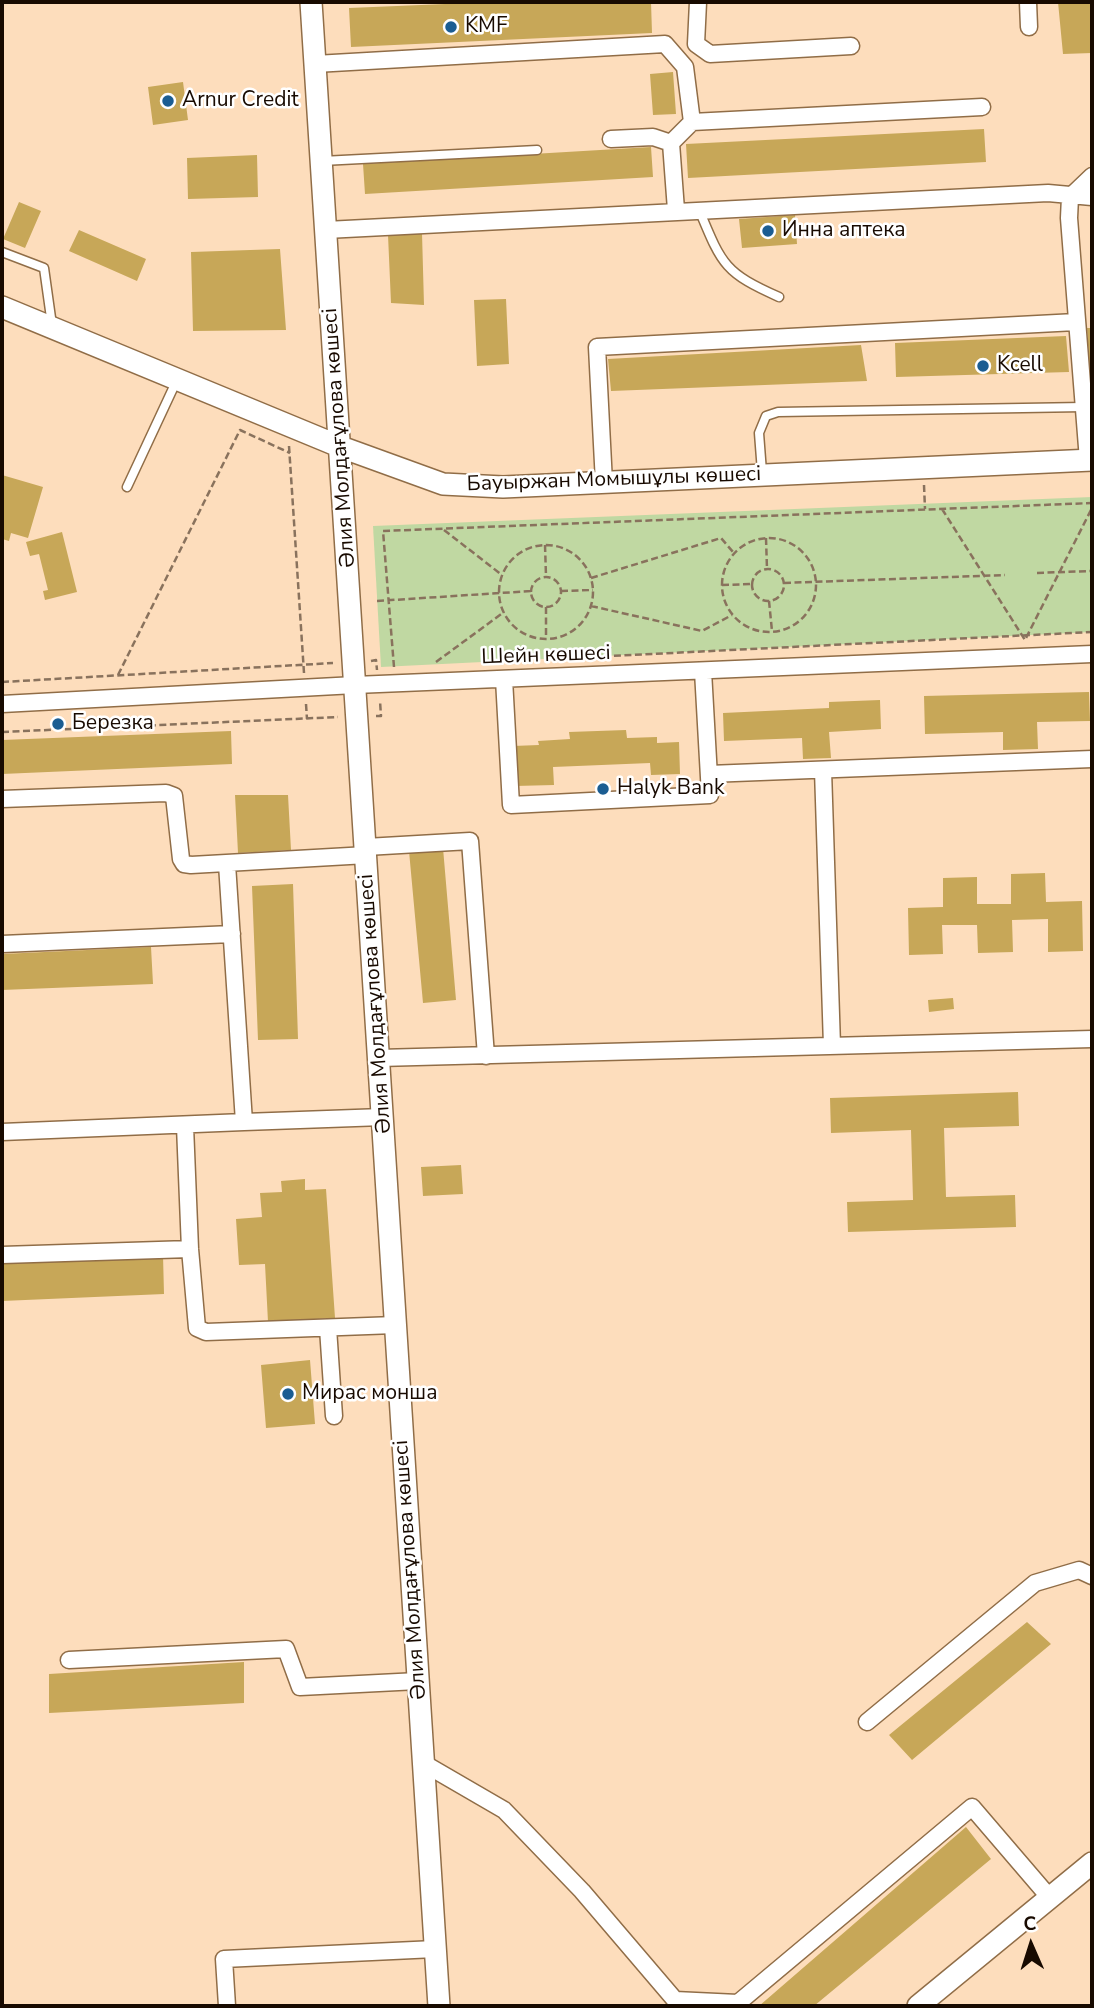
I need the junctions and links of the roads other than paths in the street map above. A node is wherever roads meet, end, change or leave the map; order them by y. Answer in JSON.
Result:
{"nodes":[{"id":1,"x":311,"y":2,"type":"edge"},
{"id":2,"x":698,"y":2,"type":"edge"},
{"id":3,"x":1028,"y":2,"type":"edge"},
{"id":4,"x":1029,"y":27,"type":"dead end"},
{"id":5,"x":851,"y":46,"type":"dead end"},
{"id":6,"x":315,"y":64,"type":"junction"},
{"id":7,"x":982,"y":107,"type":"dead end"},
{"id":8,"x":692,"y":122,"type":"junction"},
{"id":9,"x":611,"y":139,"type":"dead end"},
{"id":10,"x":671,"y":143,"type":"junction"},
{"id":11,"x":537,"y":150,"type":"dead end"},
{"id":12,"x":321,"y":161,"type":"junction"},
{"id":13,"x":1092,"y":176,"type":"edge"},
{"id":14,"x":1070,"y":197,"type":"junction"},
{"id":15,"x":1092,"y":197,"type":"edge"},
{"id":16,"x":699,"y":209,"type":"junction"},
{"id":17,"x":676,"y":210,"type":"junction"},
{"id":18,"x":326,"y":230,"type":"junction"},
{"id":19,"x":2,"y":252,"type":"edge"},
{"id":20,"x":779,"y":298,"type":"dead end"},
{"id":21,"x":2,"y":306,"type":"edge"},
{"id":22,"x":1076,"y":322,"type":"junction"},
{"id":23,"x":52,"y":328,"type":"junction"},
{"id":24,"x":178,"y":379,"type":"junction"},
{"id":25,"x":1084,"y":407,"type":"junction"},
{"id":26,"x":341,"y":447,"type":"junction"},
{"id":27,"x":1090,"y":460,"type":"edge"},
{"id":28,"x":762,"y":475,"type":"junction"},
{"id":29,"x":604,"y":483,"type":"junction"},
{"id":30,"x":127,"y":486,"type":"dead end"},
{"id":31,"x":1092,"y":654,"type":"edge"},
{"id":32,"x":703,"y":671,"type":"junction"},
{"id":33,"x":504,"y":679,"type":"junction"},
{"id":34,"x":355,"y":685,"type":"junction"},
{"id":35,"x":2,"y":704,"type":"edge"},
{"id":36,"x":1092,"y":760,"type":"edge"},
{"id":37,"x":823,"y":770,"type":"junction"},
{"id":38,"x":709,"y":774,"type":"junction"},
{"id":39,"x":2,"y":799,"type":"edge"},
{"id":40,"x":366,"y":851,"type":"junction"},
{"id":41,"x":227,"y":864,"type":"junction"},
{"id":42,"x":232,"y":934,"type":"junction"},
{"id":43,"x":2,"y":944,"type":"edge"},
{"id":44,"x":1092,"y":1039,"type":"edge"},
{"id":45,"x":832,"y":1046,"type":"junction"},
{"id":46,"x":486,"y":1056,"type":"junction"},
{"id":47,"x":379,"y":1058,"type":"junction"},
{"id":48,"x":383,"y":1117,"type":"junction"},
{"id":49,"x":244,"y":1122,"type":"junction"},
{"id":50,"x":185,"y":1126,"type":"junction"},
{"id":51,"x":2,"y":1132,"type":"edge"},
{"id":52,"x":190,"y":1249,"type":"junction"},
{"id":53,"x":2,"y":1255,"type":"edge"},
{"id":54,"x":395,"y":1325,"type":"junction"},
{"id":55,"x":328,"y":1328,"type":"junction"},
{"id":56,"x":334,"y":1416,"type":"dead end"},
{"id":57,"x":1092,"y":1576,"type":"edge"},
{"id":58,"x":69,"y":1660,"type":"dead end"},
{"id":59,"x":418,"y":1681,"type":"junction"},
{"id":60,"x":867,"y":1722,"type":"dead end"},
{"id":61,"x":423,"y":1763,"type":"junction"},
{"id":62,"x":1092,"y":1863,"type":"edge"},
{"id":63,"x":1050,"y":1898,"type":"junction"},
{"id":64,"x":435,"y":1949,"type":"junction"},
{"id":65,"x":227,"y":2006,"type":"edge"},
{"id":66,"x":439,"y":2006,"type":"edge"},
{"id":67,"x":918,"y":2006,"type":"edge"}],
"edges":[{"from":1,"to":6,"type":"street","name":"Әлия Молдағұлова көшесі"},
{"from":2,"to":5,"type":"street"},
{"from":3,"to":4,"type":"street"},
{"from":6,"to":8,"type":"street"},
{"from":6,"to":12,"type":"street","name":"Әлия Молдағұлова көшесі"},
{"from":7,"to":8,"type":"street"},
{"from":8,"to":10,"type":"street"},
{"from":9,"to":10,"type":"street"},
{"from":10,"to":17,"type":"street"},
{"from":11,"to":12,"type":"lane"},
{"from":12,"to":18,"type":"street","name":"Әлия Молдағұлова көшесі"},
{"from":13,"to":14,"type":"street"},
{"from":14,"to":15,"type":"street"},
{"from":14,"to":16,"type":"street"},
{"from":14,"to":22,"type":"street"},
{"from":16,"to":17,"type":"street"},
{"from":16,"to":20,"type":"lane"},
{"from":17,"to":18,"type":"street"},
{"from":18,"to":26,"type":"street","name":"Әлия Молдағұлова көшесі"},
{"from":19,"to":23,"type":"lane"},
{"from":21,"to":23,"type":"street","name":"Бауыржан Момышұлы көшесі"},
{"from":22,"to":25,"type":"street"},
{"from":22,"to":29,"type":"street"},
{"from":23,"to":24,"type":"street","name":"Бауыржан Момышұлы көшесі"},
{"from":24,"to":26,"type":"street","name":"Бауыржан Момышұлы көшесі"},
{"from":24,"to":30,"type":"lane"},
{"from":25,"to":27,"type":"street"},
{"from":25,"to":28,"type":"lane"},
{"from":26,"to":29,"type":"street","name":"Бауыржан Момышұлы көшесі"},
{"from":26,"to":34,"type":"street","name":"Әлия Молдағұлова көшесі"},
{"from":27,"to":28,"type":"street","name":"Бауыржан Момышұлы көшесі"},
{"from":28,"to":29,"type":"street","name":"Бауыржан Момышұлы көшесі"},
{"from":31,"to":32,"type":"street","name":"Шейн көшесі"},
{"from":32,"to":33,"type":"street","name":"Шейн көшесі"},
{"from":32,"to":38,"type":"street"},
{"from":33,"to":34,"type":"street","name":"Шейн көшесі"},
{"from":33,"to":38,"type":"street"},
{"from":34,"to":35,"type":"street","name":"Шейн көшесі"},
{"from":34,"to":40,"type":"street","name":"Әлия Молдағұлова көшесі"},
{"from":36,"to":37,"type":"street"},
{"from":37,"to":38,"type":"street"},
{"from":37,"to":45,"type":"street"},
{"from":39,"to":41,"type":"street"},
{"from":40,"to":41,"type":"street"},
{"from":40,"to":46,"type":"street"},
{"from":40,"to":47,"type":"street","name":"Әлия Молдағұлова көшесі"},
{"from":41,"to":42,"type":"street"},
{"from":42,"to":43,"type":"street"},
{"from":42,"to":49,"type":"street"},
{"from":44,"to":45,"type":"street"},
{"from":45,"to":46,"type":"street"},
{"from":46,"to":47,"type":"street"},
{"from":47,"to":48,"type":"street","name":"Әлия Молдағұлова көшесі"},
{"from":48,"to":49,"type":"street"},
{"from":48,"to":54,"type":"street","name":"Әлия Молдағұлова көшесі"},
{"from":49,"to":50,"type":"street"},
{"from":50,"to":51,"type":"street"},
{"from":50,"to":52,"type":"street"},
{"from":52,"to":53,"type":"street"},
{"from":52,"to":55,"type":"street"},
{"from":54,"to":55,"type":"street"},
{"from":54,"to":59,"type":"street","name":"Әлия Молдағұлова көшесі"},
{"from":55,"to":56,"type":"street"},
{"from":57,"to":60,"type":"street"},
{"from":58,"to":59,"type":"street"},
{"from":59,"to":61,"type":"street","name":"Әлия Молдағұлова көшесі"},
{"from":61,"to":63,"type":"street"},
{"from":61,"to":64,"type":"street","name":"Әлия Молдағұлова көшесі"},
{"from":62,"to":63,"type":"street"},
{"from":63,"to":67,"type":"street"},
{"from":64,"to":65,"type":"street"},
{"from":64,"to":66,"type":"street","name":"Әлия Молдағұлова көшесі"}]}
